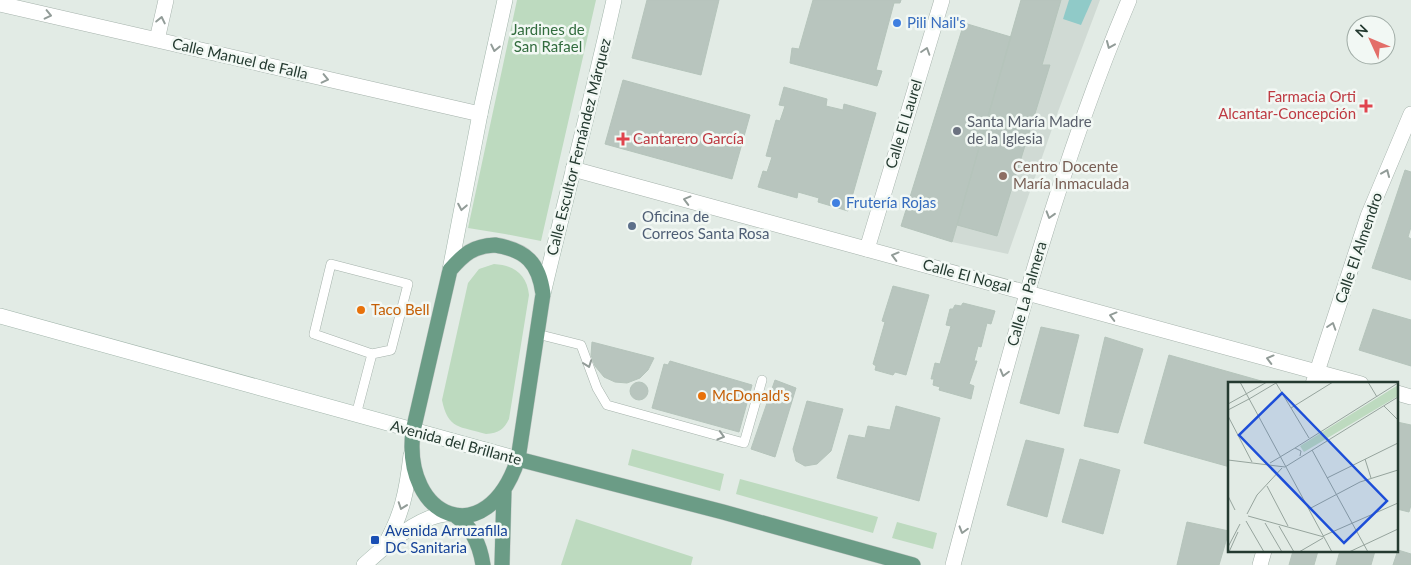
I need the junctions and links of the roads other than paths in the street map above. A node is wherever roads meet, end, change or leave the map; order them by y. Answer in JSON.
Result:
{"nodes":[{"id":1,"x":166,"y":0,"type":"edge"},
{"id":2,"x":505,"y":0,"type":"edge"},
{"id":3,"x":614,"y":0,"type":"edge"},
{"id":4,"x":942,"y":0,"type":"edge"},
{"id":5,"x":1129,"y":0,"type":"edge"},
{"id":6,"x":0,"y":4,"type":"edge"},
{"id":7,"x":157,"y":40,"type":"junction"},
{"id":8,"x":480,"y":114,"type":"junction"},
{"id":9,"x":1411,"y":114,"type":"edge"},
{"id":10,"x":573,"y":169,"type":"junction"},
{"id":11,"x":867,"y":249,"type":"junction"},
{"id":12,"x":450,"y":270,"type":"junction"},
{"id":13,"x":1026,"y":292,"type":"junction"},
{"id":14,"x":543,"y":294,"type":"junction"},
{"id":15,"x":0,"y":316,"type":"edge"},
{"id":16,"x":537,"y":334,"type":"junction"},
{"id":17,"x":372,"y":354,"type":"junction"},
{"id":18,"x":1315,"y":378,"type":"edge"},
{"id":19,"x":762,"y":380,"type":"dead end"},
{"id":20,"x":1346,"y":382,"type":"edge"},
{"id":21,"x":1398,"y":393,"type":"edge"},
{"id":22,"x":1411,"y":397,"type":"edge"},
{"id":23,"x":356,"y":415,"type":"junction"},
{"id":24,"x":413,"y":436,"type":"junction"},
{"id":25,"x":518,"y":459,"type":"junction"},
{"id":26,"x":504,"y":490,"type":"junction"},
{"id":27,"x":452,"y":515,"type":"junction"},
{"id":28,"x":383,"y":548,"type":"junction"},
{"id":29,"x":1264,"y":552,"type":"edge"},
{"id":30,"x":364,"y":565,"type":"edge"},
{"id":31,"x":483,"y":565,"type":"edge"},
{"id":32,"x":502,"y":565,"type":"edge"},
{"id":33,"x":914,"y":565,"type":"edge"},
{"id":34,"x":953,"y":565,"type":"edge"},
{"id":35,"x":1260,"y":565,"type":"edge"}],
"edges":[{"from":7,"to":1,"type":"street","one_way":true},
{"from":2,"to":8,"type":"street","one_way":true},
{"from":3,"to":10,"type":"street","name":"Calle Escultor Fernández Márquez"},
{"from":11,"to":4,"type":"street","name":"Calle El Laurel","one_way":true},
{"from":5,"to":13,"type":"street","name":"Calle La Palmera","one_way":true},
{"from":6,"to":7,"type":"street","name":"Calle Manuel de Falla","one_way":true},
{"from":7,"to":8,"type":"street","name":"Calle Manuel de Falla","one_way":true},
{"from":8,"to":12,"type":"street","one_way":true},
{"from":18,"to":9,"type":"street","name":"Calle El Almendro","one_way":true},
{"from":11,"to":10,"type":"street","name":"Calle El Nogal","one_way":true},
{"from":10,"to":14,"type":"street","name":"Calle Escultor Fernández Márquez"},
{"from":13,"to":11,"type":"street","name":"Calle El Nogal","one_way":true},
{"from":12,"to":14,"type":"main road"},
{"from":12,"to":24,"type":"main road"},
{"from":18,"to":13,"type":"street","name":"Calle El Nogal","one_way":true},
{"from":13,"to":34,"type":"street","name":"Calle La Palmera","one_way":true},
{"from":14,"to":16,"type":"main road"},
{"from":15,"to":23,"type":"street","name":"Avenida del Brillante"},
{"from":16,"to":19,"type":"lane","one_way":true},
{"from":16,"to":25,"type":"main road"},
{"from":17,"to":17,"type":"lane"},
{"from":17,"to":23,"type":"lane"},
{"from":18,"to":20,"type":"street","name":"Calle El Nogal"},
{"from":21,"to":22,"type":"street"},
{"from":23,"to":24,"type":"street","name":"Avenida del Brillante"},
{"from":24,"to":25,"type":"street","name":"Avenida del Brillante"},
{"from":24,"to":27,"type":"main road"},
{"from":24,"to":28,"type":"street","one_way":true},
{"from":25,"to":26,"type":"main road"},
{"from":25,"to":33,"type":"main road","name":"Avenida del Brillante"},
{"from":26,"to":27,"type":"main road"},
{"from":26,"to":32,"type":"main road"},
{"from":27,"to":28,"type":"street"},
{"from":27,"to":31,"type":"main road"},
{"from":28,"to":30,"type":"street"},
{"from":29,"to":35,"type":"street"}]}
